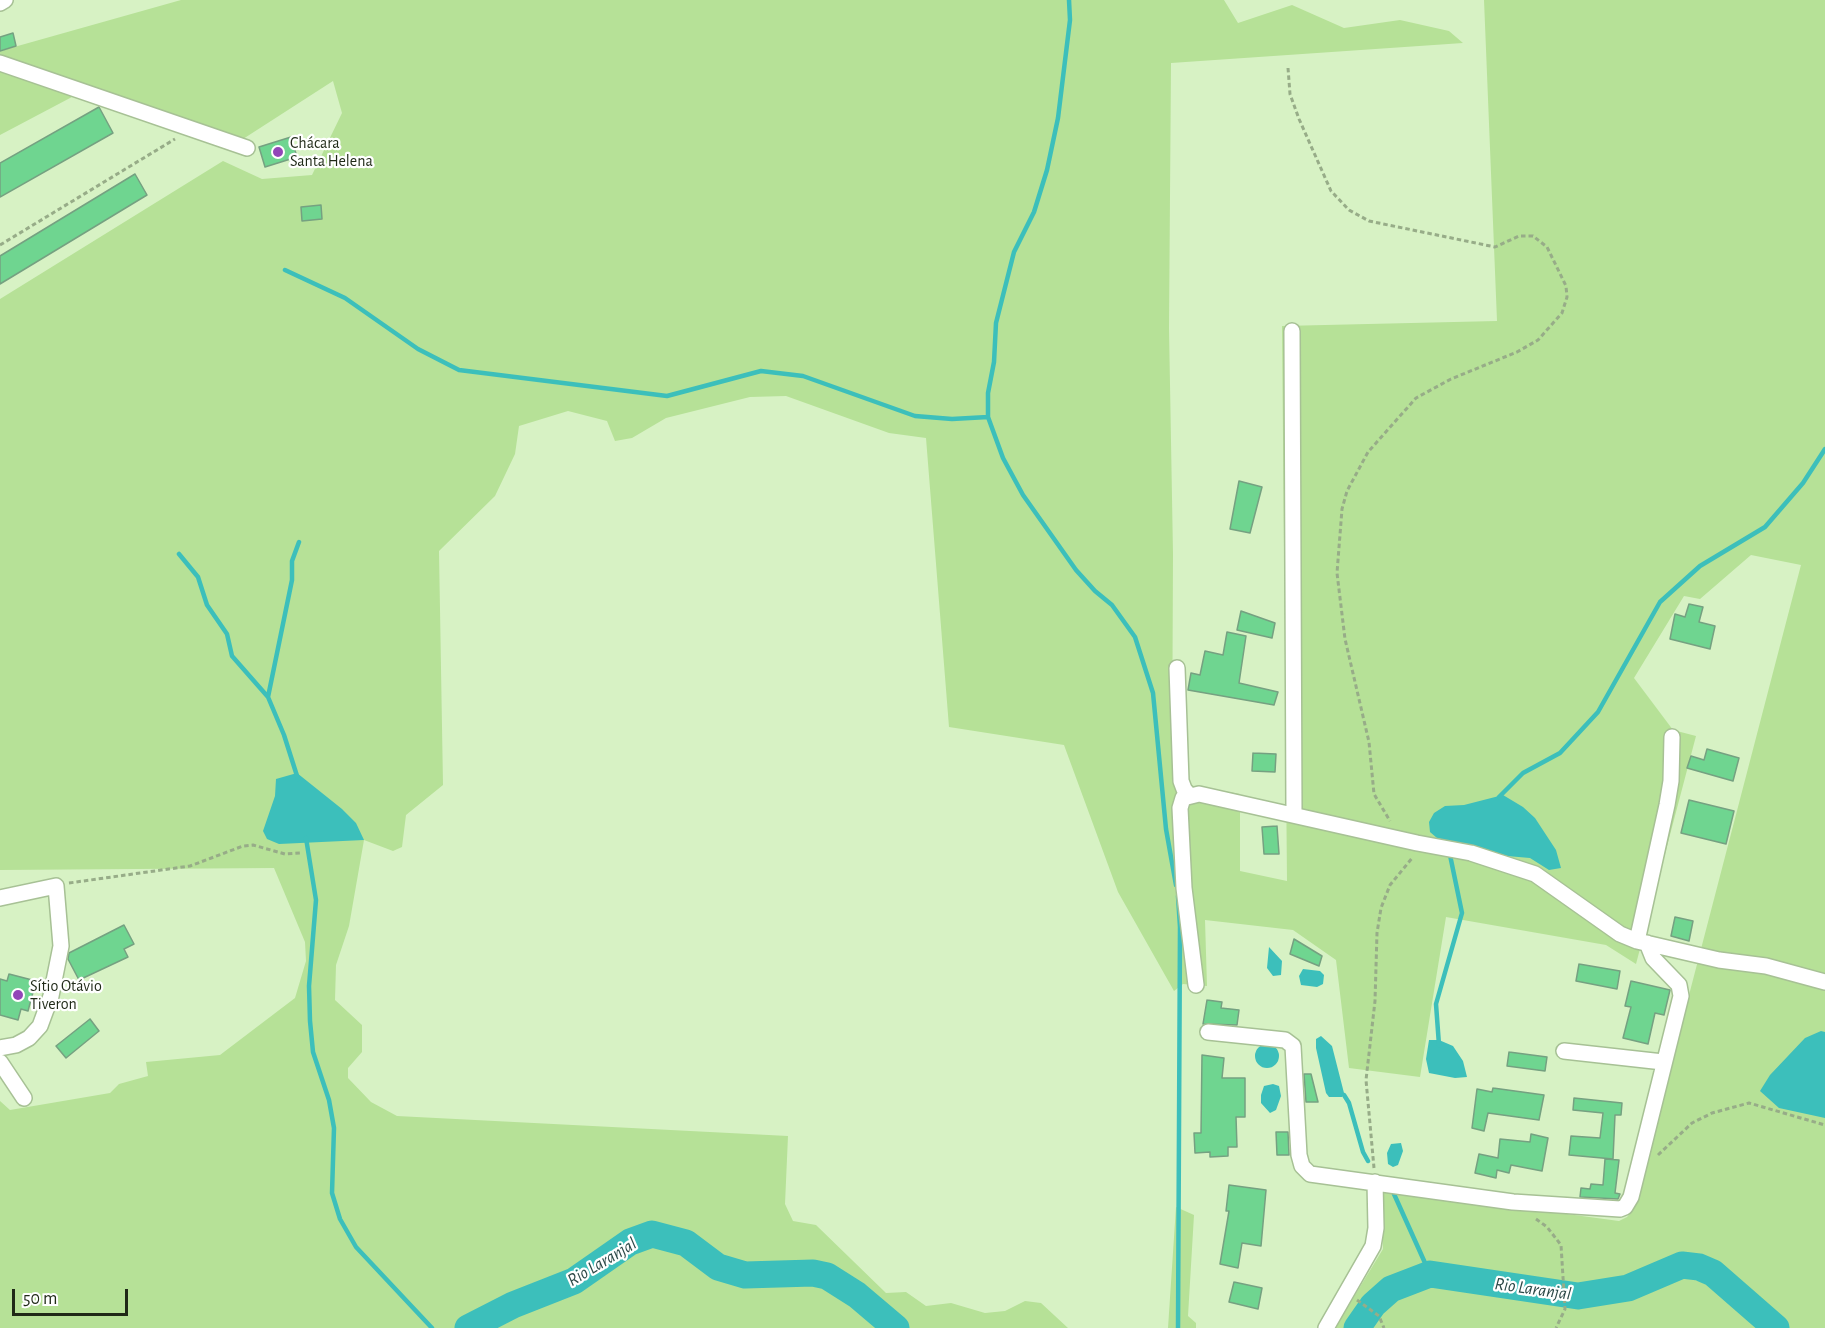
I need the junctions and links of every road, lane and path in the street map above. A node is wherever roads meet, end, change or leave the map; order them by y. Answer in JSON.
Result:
{"nodes":[{"id":1,"x":4,"y":0,"type":"edge"},
{"id":2,"x":0,"y":3,"type":"edge"},
{"id":3,"x":0,"y":63,"type":"edge"},
{"id":4,"x":1288,"y":68,"type":"dead end"},
{"id":5,"x":193,"y":128,"type":"junction"},
{"id":6,"x":247,"y":148,"type":"dead end"},
{"id":7,"x":0,"y":245,"type":"edge"},
{"id":8,"x":1292,"y":331,"type":"dead end"},
{"id":9,"x":1177,"y":668,"type":"dead end"},
{"id":10,"x":1672,"y":737,"type":"dead end"},
{"id":11,"x":1189,"y":795,"type":"junction"},
{"id":12,"x":1294,"y":813,"type":"junction"},
{"id":13,"x":1394,"y":826,"type":"dead end"},
{"id":14,"x":1430,"y":846,"type":"junction"},
{"id":15,"x":300,"y":853,"type":"dead end"},
{"id":16,"x":56,"y":886,"type":"junction"},
{"id":17,"x":0,"y":898,"type":"edge"},
{"id":18,"x":1642,"y":942,"type":"junction"},
{"id":19,"x":1825,"y":982,"type":"edge"},
{"id":20,"x":1196,"y":985,"type":"dead end"},
{"id":21,"x":1208,"y":1032,"type":"dead end"},
{"id":22,"x":0,"y":1048,"type":"edge"},
{"id":23,"x":1564,"y":1051,"type":"dead end"},
{"id":24,"x":0,"y":1062,"type":"edge"},
{"id":25,"x":1663,"y":1062,"type":"junction"},
{"id":26,"x":24,"y":1098,"type":"dead end"},
{"id":27,"x":1825,"y":1125,"type":"edge"},
{"id":28,"x":1657,"y":1156,"type":"dead end"},
{"id":29,"x":1375,"y":1182,"type":"junction"},
{"id":30,"x":1513,"y":1202,"type":"junction"},
{"id":31,"x":1360,"y":1303,"type":"dead end"},
{"id":32,"x":1326,"y":1328,"type":"edge"},
{"id":33,"x":1384,"y":1328,"type":"edge"},
{"id":34,"x":1556,"y":1328,"type":"edge"}],
"edges":[{"from":1,"to":2,"type":"street"},
{"from":3,"to":5,"type":"street"},
{"from":4,"to":13,"type":"path"},
{"from":5,"to":6,"type":"street"},
{"from":5,"to":7,"type":"path"},
{"from":8,"to":12,"type":"street"},
{"from":9,"to":11,"type":"street"},
{"from":10,"to":18,"type":"street"},
{"from":11,"to":12,"type":"street"},
{"from":11,"to":20,"type":"street"},
{"from":12,"to":14,"type":"street"},
{"from":14,"to":18,"type":"street"},
{"from":14,"to":29,"type":"path"},
{"from":15,"to":16,"type":"path"},
{"from":16,"to":17,"type":"street"},
{"from":16,"to":22,"type":"street"},
{"from":18,"to":19,"type":"street"},
{"from":18,"to":25,"type":"street"},
{"from":21,"to":29,"type":"street"},
{"from":23,"to":25,"type":"street"},
{"from":24,"to":26,"type":"street"},
{"from":25,"to":30,"type":"street"},
{"from":27,"to":28,"type":"path"},
{"from":29,"to":30,"type":"street"},
{"from":29,"to":32,"type":"street"},
{"from":30,"to":34,"type":"path"},
{"from":31,"to":33,"type":"path"}]}
